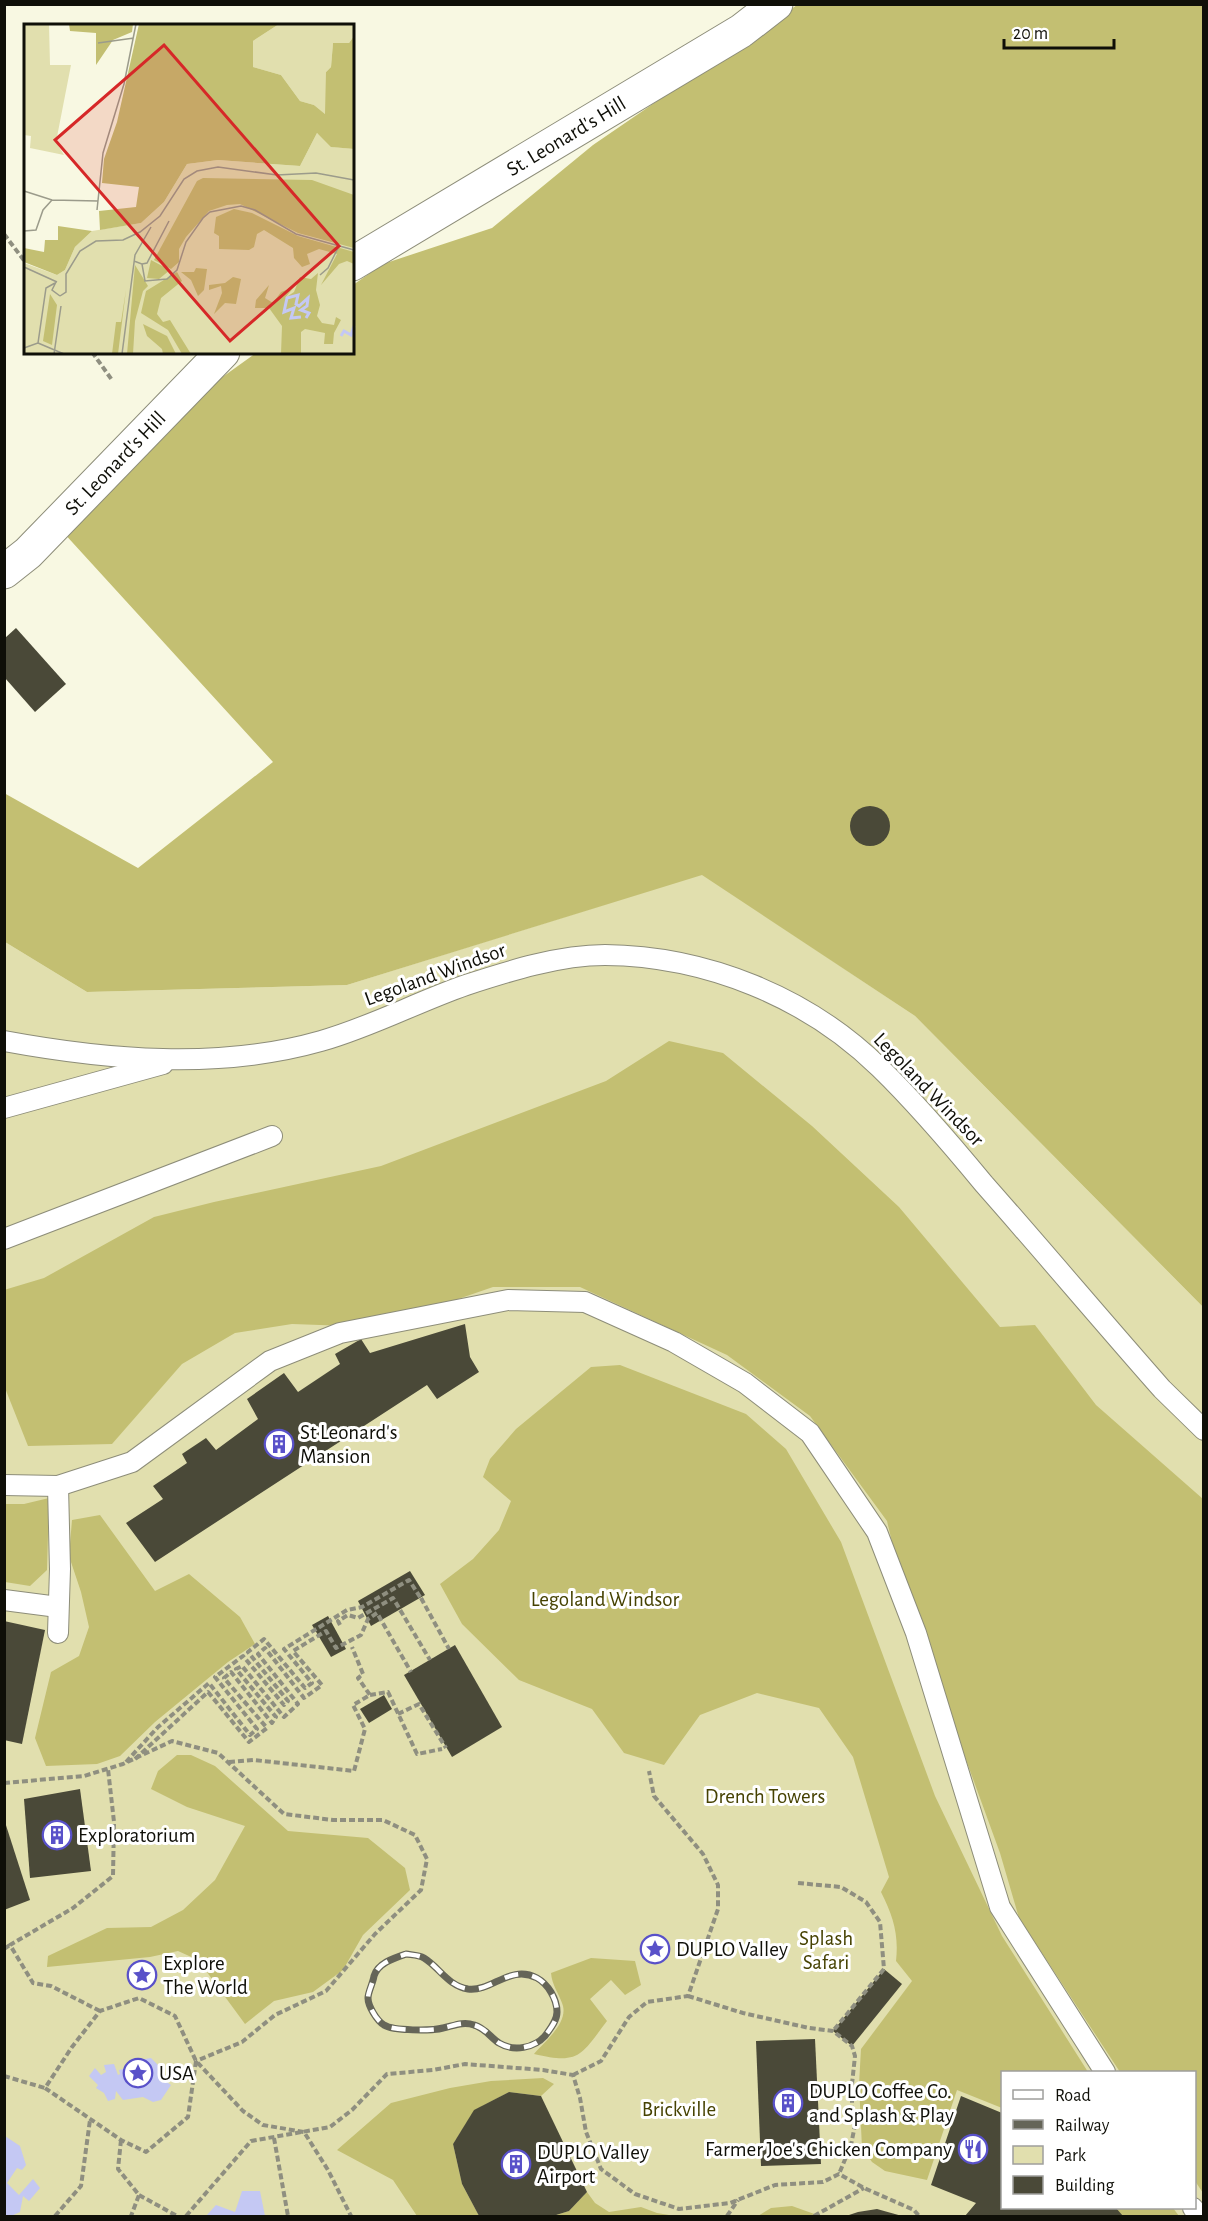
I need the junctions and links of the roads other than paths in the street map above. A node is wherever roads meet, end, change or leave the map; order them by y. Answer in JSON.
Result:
{"nodes":[{"id":1,"x":776,"y":4,"type":"edge"},
{"id":2,"x":354,"y":263,"type":"edge"},
{"id":3,"x":221,"y":354,"type":"edge"},
{"id":4,"x":4,"y":572,"type":"edge"},
{"id":5,"x":4,"y":1041,"type":"edge"},
{"id":6,"x":177,"y":1060,"type":"junction"},
{"id":7,"x":4,"y":1108,"type":"edge"},
{"id":8,"x":272,"y":1136,"type":"dead end"},
{"id":9,"x":4,"y":1239,"type":"edge"},
{"id":10,"x":1203,"y":1430,"type":"edge"},
{"id":11,"x":4,"y":1485,"type":"edge"},
{"id":12,"x":58,"y":1486,"type":"junction"},
{"id":13,"x":4,"y":1600,"type":"edge"},
{"id":14,"x":58,"y":1607,"type":"junction"},
{"id":15,"x":58,"y":1633,"type":"dead end"},
{"id":16,"x":1104,"y":2071,"type":"edge"}],
"edges":[{"from":1,"to":2,"type":"street","name":"St. Leonard's Hill"},
{"from":3,"to":4,"type":"street","name":"St. Leonard's Hill"},
{"from":5,"to":6,"type":"lane"},
{"from":6,"to":7,"type":"lane"},
{"from":6,"to":10,"type":"lane","name":"Legoland Windsor"},
{"from":8,"to":9,"type":"lane"},
{"from":11,"to":12,"type":"lane"},
{"from":12,"to":14,"type":"lane"},
{"from":12,"to":16,"type":"lane"},
{"from":13,"to":14,"type":"lane"},
{"from":14,"to":15,"type":"lane"}]}
